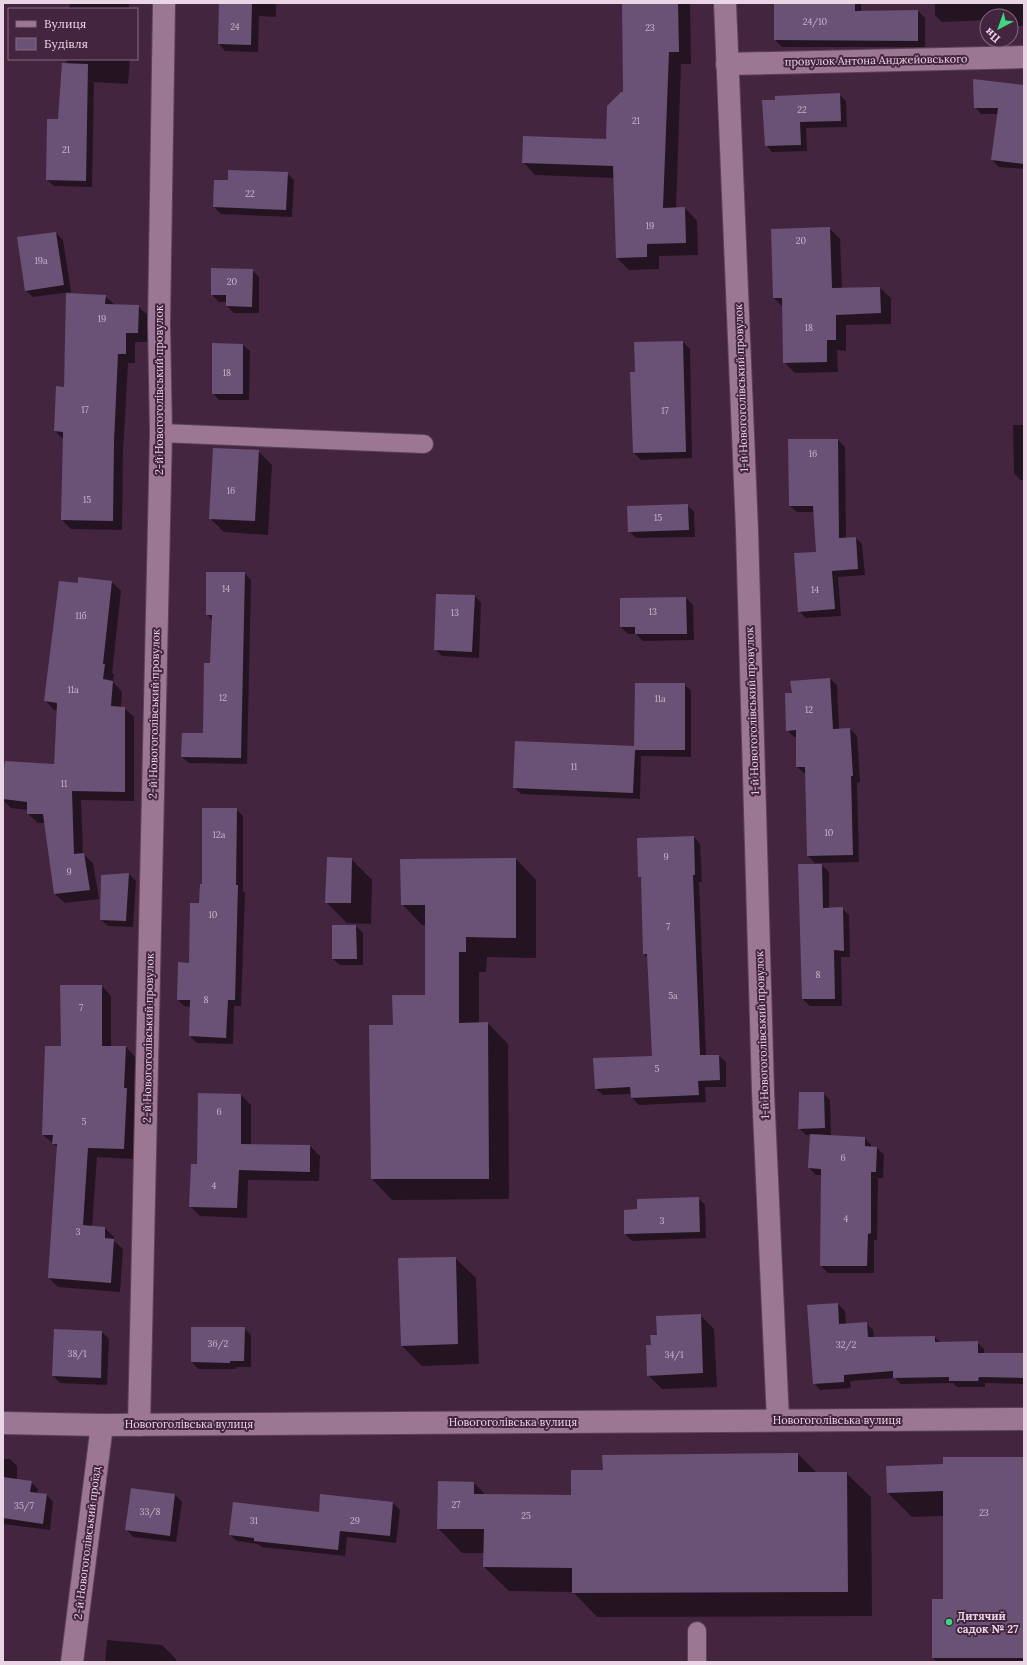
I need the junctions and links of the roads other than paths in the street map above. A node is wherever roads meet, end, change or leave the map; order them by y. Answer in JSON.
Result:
{"nodes":[{"id":1,"x":164,"y":3,"type":"edge"},
{"id":2,"x":725,"y":3,"type":"edge"},
{"id":3,"x":1024,"y":57,"type":"edge"},
{"id":4,"x":727,"y":64,"type":"junction"},
{"id":5,"x":161,"y":433,"type":"junction"},
{"id":6,"x":424,"y":444,"type":"dead end"},
{"id":7,"x":1024,"y":1418,"type":"edge"},
{"id":8,"x":778,"y":1420,"type":"junction"},
{"id":9,"x":3,"y":1423,"type":"edge"},
{"id":10,"x":102,"y":1425,"type":"junction"},
{"id":11,"x":139,"y":1425,"type":"junction"},
{"id":12,"x":697,"y":1631,"type":"dead end"},
{"id":13,"x":72,"y":1662,"type":"edge"},
{"id":14,"x":697,"y":1662,"type":"edge"}],
"edges":[{"from":1,"to":5,"type":"street","name":"2-й Новогоголівський провулок"},
{"from":2,"to":4,"type":"street","name":"1-й Новогоголівський провулок"},
{"from":3,"to":4,"type":"street","name":"провулок Антона Анджейовського"},
{"from":4,"to":8,"type":"street","name":"1-й Новогоголівський провулок"},
{"from":5,"to":6,"type":"lane"},
{"from":5,"to":11,"type":"street","name":"2-й Новогоголівський провулок"},
{"from":7,"to":8,"type":"street","name":"Новогоголівська вулиця"},
{"from":8,"to":11,"type":"street","name":"Новогоголівська вулиця"},
{"from":9,"to":10,"type":"street","name":"Новогоголівська вулиця"},
{"from":10,"to":11,"type":"street","name":"Новогоголівська вулиця"},
{"from":10,"to":13,"type":"street","name":"2-й Новогоголівський проїзд"},
{"from":12,"to":14,"type":"lane"}]}
